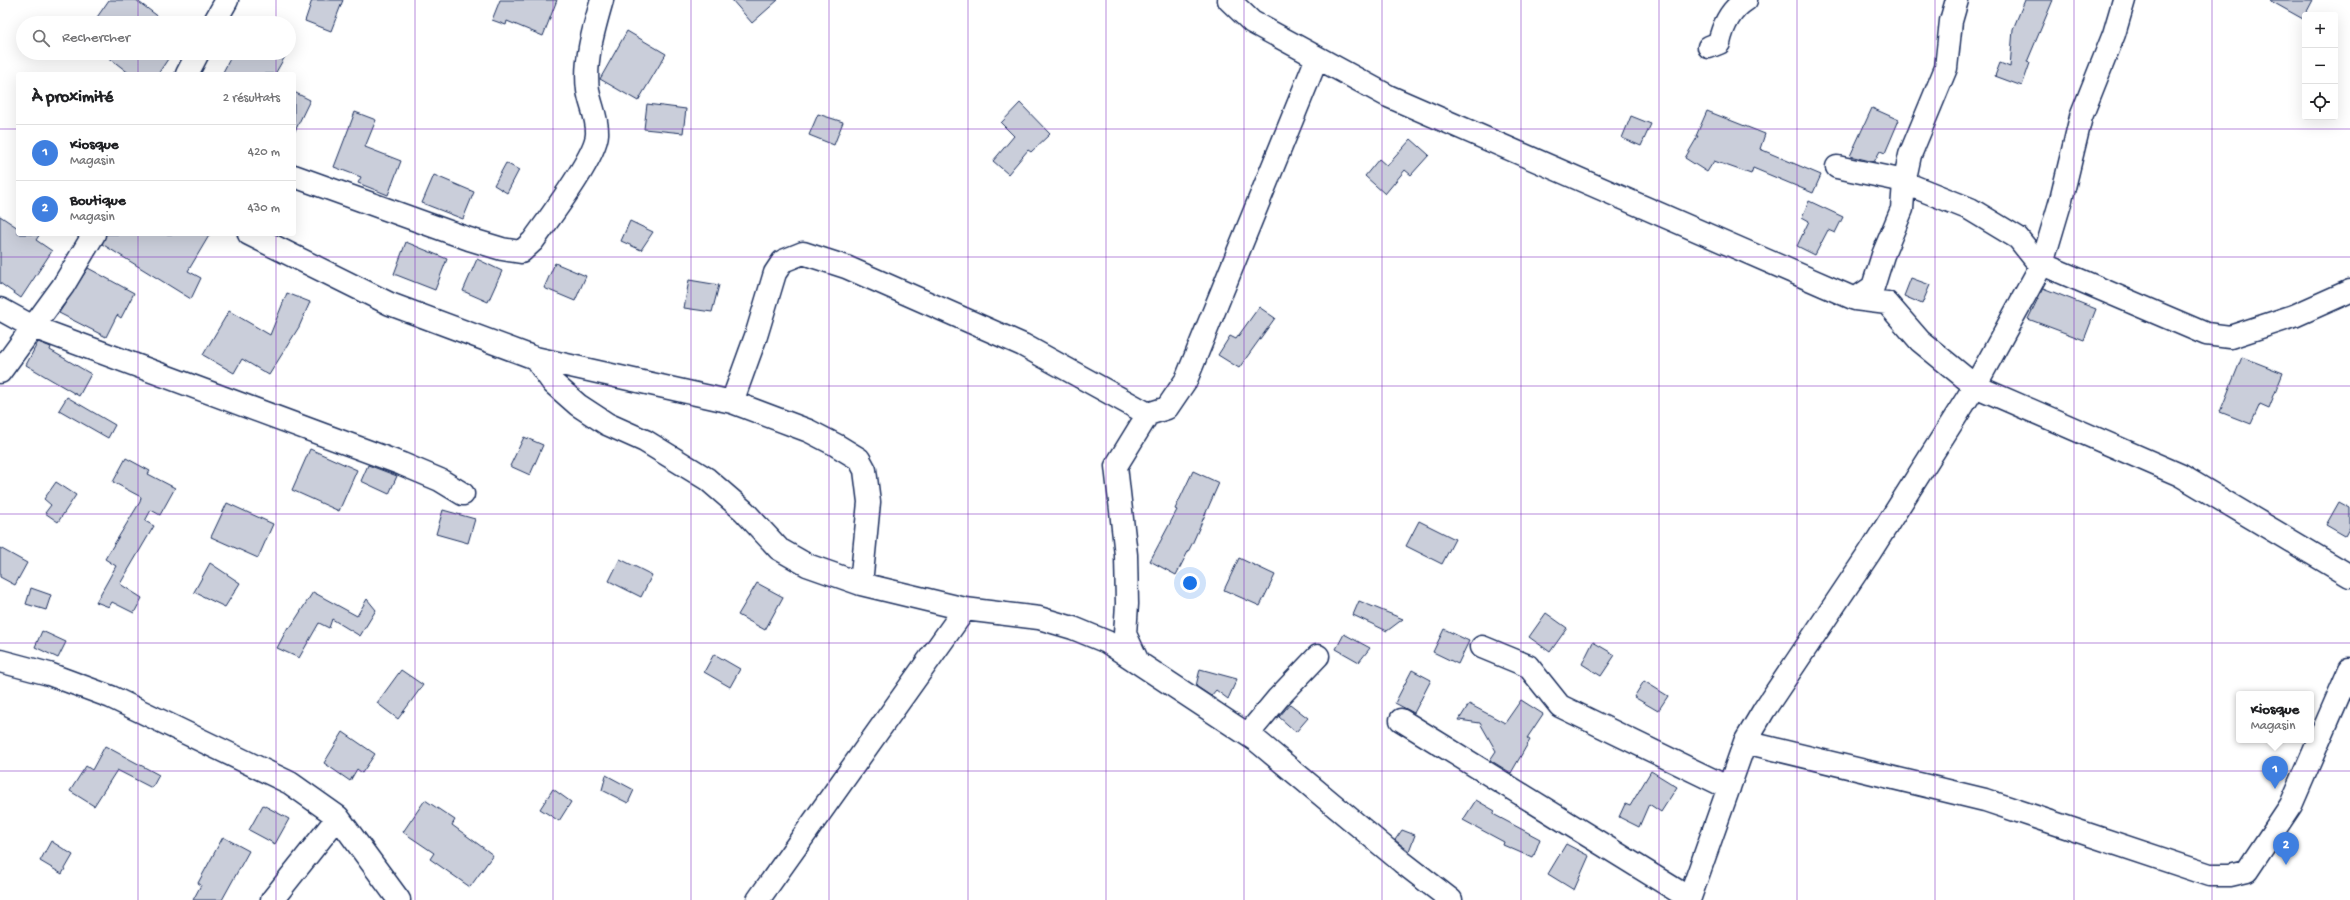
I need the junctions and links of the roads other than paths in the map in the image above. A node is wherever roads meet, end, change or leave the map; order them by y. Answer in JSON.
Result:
{"nodes":[{"id":1,"x":227,"y":0,"type":"edge"},
{"id":2,"x":602,"y":0,"type":"edge"},
{"id":3,"x":1229,"y":0,"type":"edge"},
{"id":4,"x":1746,"y":0,"type":"edge"},
{"id":5,"x":1957,"y":0,"type":"edge"},
{"id":6,"x":2124,"y":0,"type":"edge"},
{"id":7,"x":218,"y":16,"type":"edge"},
{"id":8,"x":1709,"y":46,"type":"dead end"},
{"id":9,"x":1317,"y":58,"type":"junction"},
{"id":10,"x":194,"y":60,"type":"edge"},
{"id":11,"x":188,"y":72,"type":"edge"},
{"id":12,"x":1837,"y":167,"type":"dead end"},
{"id":13,"x":296,"y":177,"type":"edge"},
{"id":14,"x":1904,"y":183,"type":"junction"},
{"id":15,"x":93,"y":236,"type":"edge"},
{"id":16,"x":253,"y":236,"type":"edge"},
{"id":17,"x":2042,"y":264,"type":"junction"},
{"id":18,"x":2350,"y":290,"type":"edge"},
{"id":19,"x":1855,"y":299,"type":"junction"},
{"id":20,"x":0,"y":309,"type":"edge"},
{"id":21,"x":33,"y":327,"type":"junction"},
{"id":22,"x":535,"y":358,"type":"junction"},
{"id":23,"x":0,"y":372,"type":"edge"},
{"id":24,"x":1975,"y":386,"type":"junction"},
{"id":25,"x":732,"y":402,"type":"junction"},
{"id":26,"x":1148,"y":414,"type":"junction"},
{"id":27,"x":462,"y":494,"type":"dead end"},
{"id":28,"x":2350,"y":576,"type":"edge"},
{"id":29,"x":861,"y":584,"type":"junction"},
{"id":30,"x":965,"y":609,"type":"junction"},
{"id":31,"x":1482,"y":647,"type":"dead end"},
{"id":32,"x":1318,"y":656,"type":"dead end"},
{"id":33,"x":0,"y":661,"type":"edge"},
{"id":34,"x":1138,"y":662,"type":"junction"},
{"id":35,"x":2350,"y":669,"type":"edge"},
{"id":36,"x":1401,"y":720,"type":"dead end"},
{"id":37,"x":1248,"y":734,"type":"junction"},
{"id":38,"x":1745,"y":742,"type":"junction"},
{"id":39,"x":1729,"y":788,"type":"junction"},
{"id":40,"x":338,"y":817,"type":"junction"},
{"id":41,"x":1689,"y":899,"type":"edge"},
{"id":42,"x":272,"y":900,"type":"edge"},
{"id":43,"x":399,"y":900,"type":"edge"},
{"id":44,"x":758,"y":900,"type":"edge"},
{"id":45,"x":1451,"y":900,"type":"edge"}],
"edges":[{"from":1,"to":7,"type":"street"},
{"from":2,"to":13,"type":"street"},
{"from":3,"to":9,"type":"street"},
{"from":4,"to":8,"type":"street"},
{"from":5,"to":14,"type":"street"},
{"from":6,"to":17,"type":"street"},
{"from":9,"to":19,"type":"street"},
{"from":9,"to":26,"type":"street"},
{"from":10,"to":11,"type":"street"},
{"from":12,"to":14,"type":"street"},
{"from":14,"to":17,"type":"street"},
{"from":14,"to":19,"type":"street"},
{"from":15,"to":21,"type":"street"},
{"from":16,"to":22,"type":"street"},
{"from":17,"to":18,"type":"street"},
{"from":17,"to":24,"type":"street"},
{"from":19,"to":24,"type":"street"},
{"from":20,"to":21,"type":"street"},
{"from":21,"to":23,"type":"street"},
{"from":21,"to":27,"type":"street"},
{"from":22,"to":25,"type":"street"},
{"from":22,"to":29,"type":"street"},
{"from":24,"to":28,"type":"street"},
{"from":24,"to":38,"type":"street"},
{"from":25,"to":26,"type":"street"},
{"from":25,"to":29,"type":"street"},
{"from":26,"to":34,"type":"street"},
{"from":29,"to":30,"type":"street"},
{"from":30,"to":34,"type":"street"},
{"from":30,"to":44,"type":"street"},
{"from":31,"to":39,"type":"street"},
{"from":32,"to":37,"type":"street"},
{"from":33,"to":40,"type":"street"},
{"from":34,"to":37,"type":"street"},
{"from":35,"to":38,"type":"street"},
{"from":36,"to":41,"type":"street"},
{"from":37,"to":45,"type":"street"},
{"from":38,"to":39,"type":"street"},
{"from":39,"to":41,"type":"street"},
{"from":40,"to":42,"type":"street"},
{"from":40,"to":43,"type":"street"}]}
